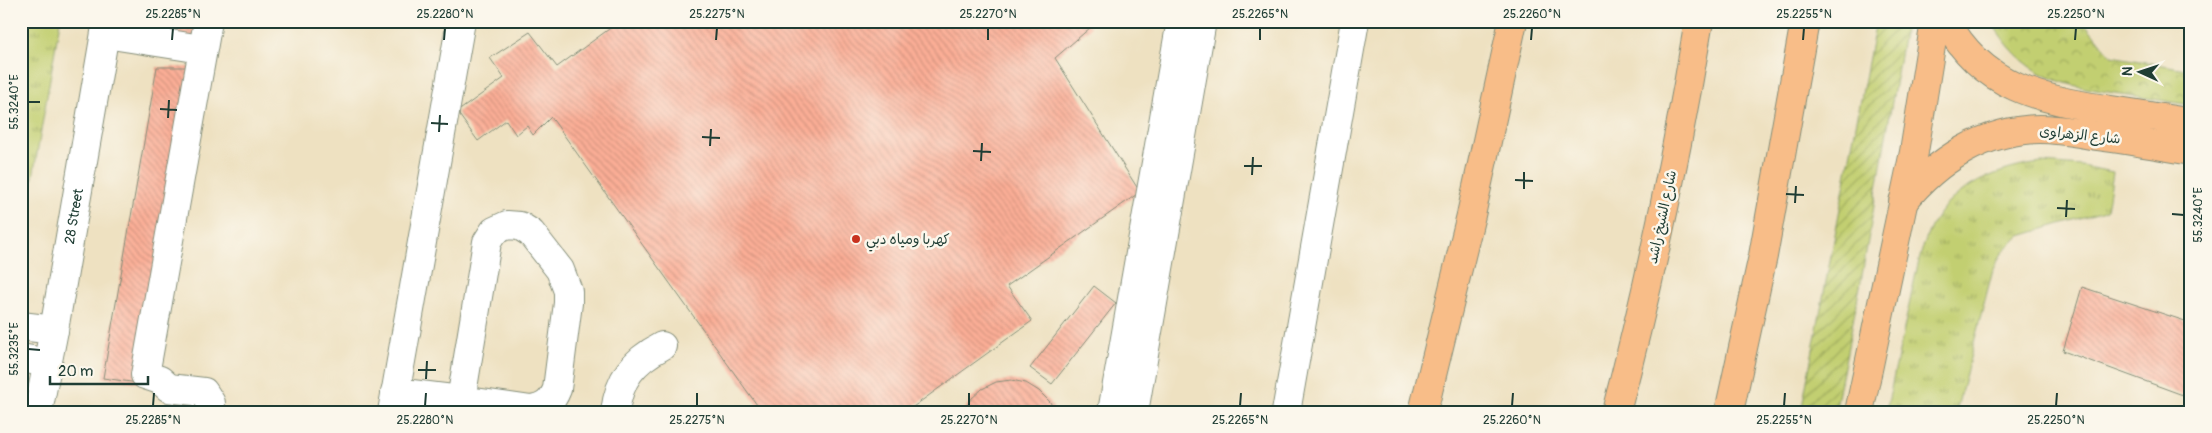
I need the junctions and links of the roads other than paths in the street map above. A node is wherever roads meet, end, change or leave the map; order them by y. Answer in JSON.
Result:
{"nodes":[{"id":1,"x":208,"y":21,"type":"edge"},
{"id":2,"x":461,"y":21,"type":"edge"},
{"id":3,"x":1181,"y":21,"type":"edge"},
{"id":4,"x":1202,"y":21,"type":"edge"},
{"id":5,"x":1356,"y":21,"type":"edge"},
{"id":6,"x":1513,"y":21,"type":"edge"},
{"id":7,"x":1699,"y":21,"type":"edge"},
{"id":8,"x":1805,"y":21,"type":"edge"},
{"id":9,"x":1935,"y":21,"type":"edge"},
{"id":10,"x":1946,"y":21,"type":"edge"},
{"id":11,"x":106,"y":27,"type":"edge"},
{"id":12,"x":202,"y":49,"type":"junction"},
{"id":13,"x":2191,"y":123,"type":"edge"},
{"id":14,"x":2191,"y":151,"type":"edge"},
{"id":15,"x":1903,"y":202,"type":"junction"},
{"id":16,"x":21,"y":326,"type":"edge"},
{"id":17,"x":54,"y":330,"type":"junction"},
{"id":18,"x":662,"y":346,"type":"dead end"},
{"id":19,"x":21,"y":358,"type":"edge"},
{"id":20,"x":48,"y":364,"type":"junction"},
{"id":21,"x":461,"y":400,"type":"junction"},
{"id":22,"x":393,"y":402,"type":"edge"},
{"id":23,"x":38,"y":412,"type":"edge"},
{"id":24,"x":210,"y":412,"type":"edge"},
{"id":25,"x":615,"y":412,"type":"edge"},
{"id":26,"x":1112,"y":412,"type":"edge"},
{"id":27,"x":1134,"y":412,"type":"edge"},
{"id":28,"x":1286,"y":412,"type":"edge"},
{"id":29,"x":1423,"y":412,"type":"edge"},
{"id":30,"x":1616,"y":412,"type":"edge"},
{"id":31,"x":1729,"y":412,"type":"edge"},
{"id":32,"x":1859,"y":412,"type":"edge"}],
"edges":[{"from":1,"to":12,"type":"street"},
{"from":2,"to":22,"type":"street"},
{"from":3,"to":26,"type":"street"},
{"from":4,"to":27,"type":"street"},
{"from":5,"to":28,"type":"street"},
{"from":6,"to":29,"type":"main road"},
{"from":7,"to":30,"type":"main road","name":"شارع الشيخ راشد"},
{"from":8,"to":31,"type":"main road"},
{"from":9,"to":15,"type":"main road"},
{"from":10,"to":13,"type":"main road","name":"شارع الزهراوى"},
{"from":11,"to":12,"type":"street"},
{"from":11,"to":17,"type":"street","name":"28 Street"},
{"from":12,"to":24,"type":"street"},
{"from":14,"to":15,"type":"main road","name":"شارع الزهراوى"},
{"from":15,"to":32,"type":"main road"},
{"from":16,"to":17,"type":"street"},
{"from":17,"to":20,"type":"street","name":"28 Street"},
{"from":18,"to":25,"type":"street"},
{"from":19,"to":20,"type":"street"},
{"from":20,"to":23,"type":"street","name":"28 Street"},
{"from":21,"to":21,"type":"street"},
{"from":21,"to":22,"type":"street"}]}
